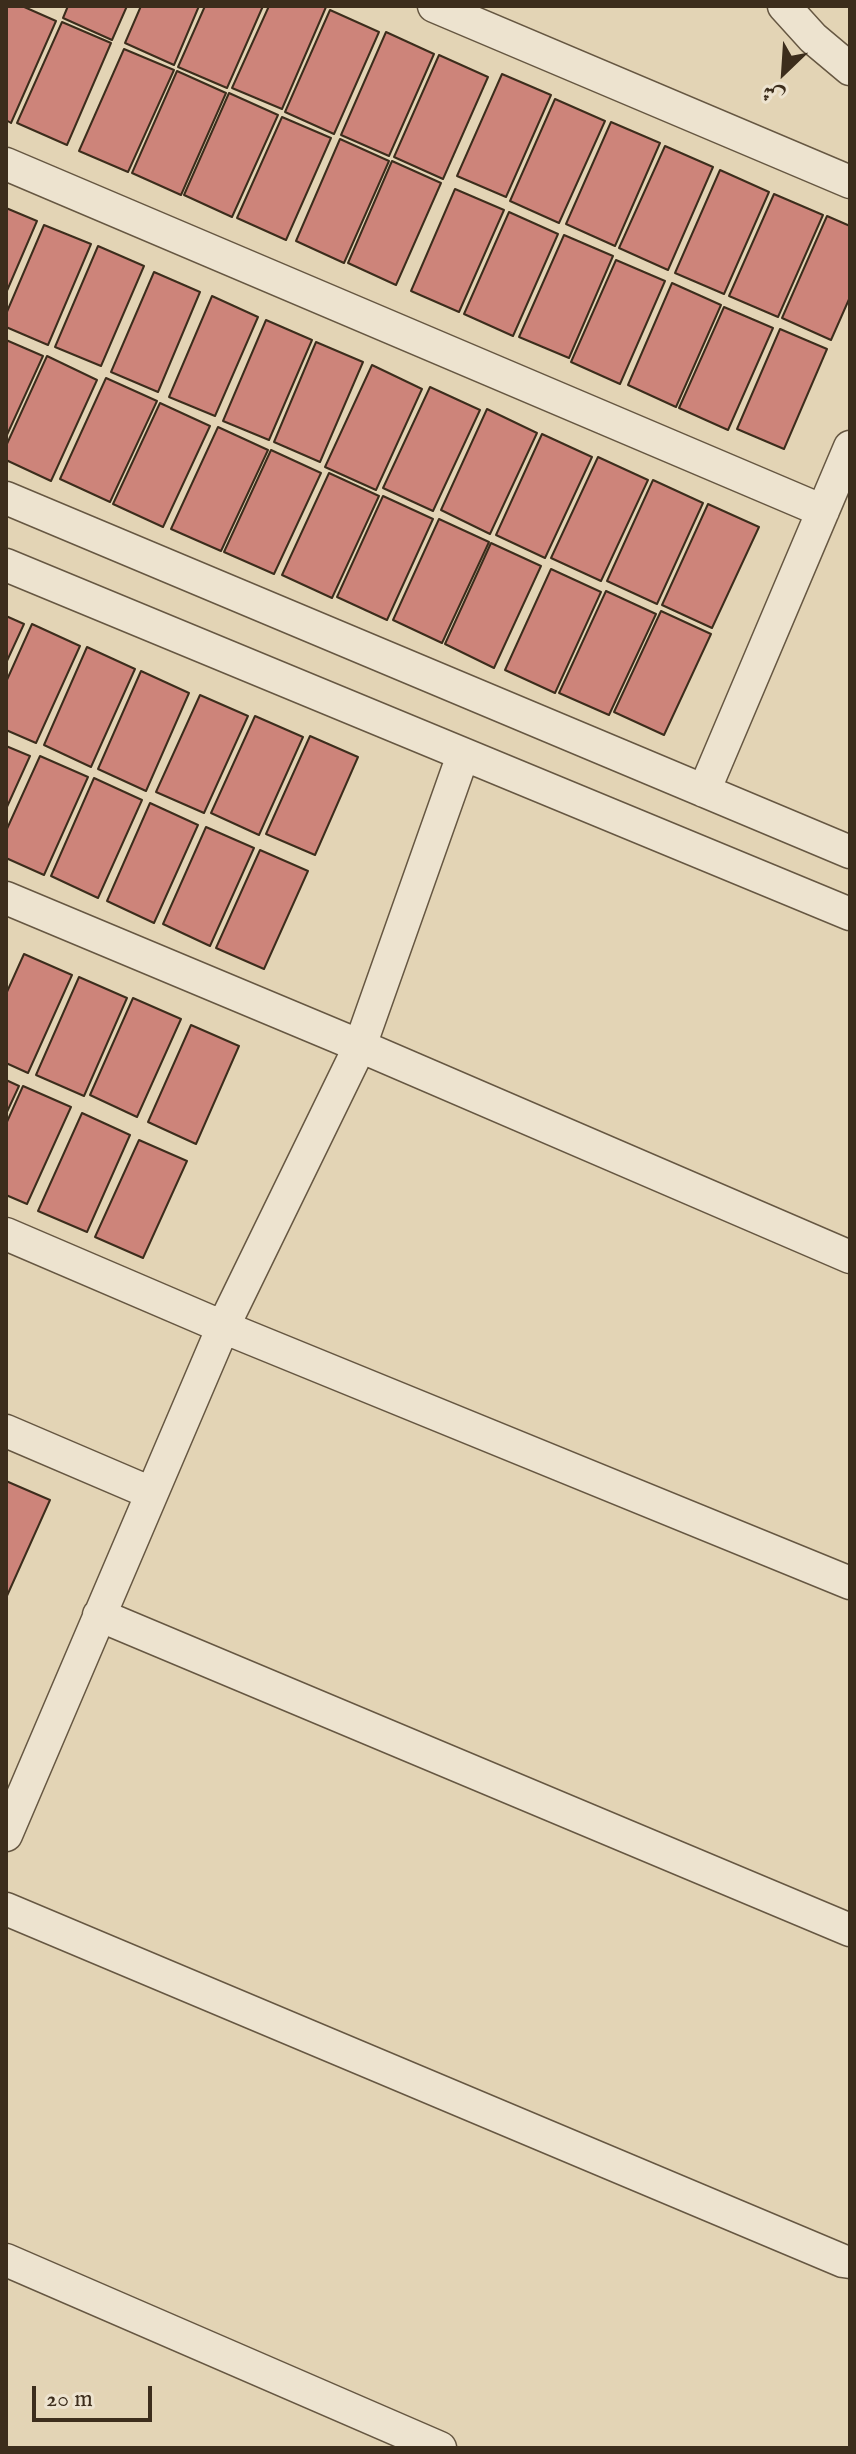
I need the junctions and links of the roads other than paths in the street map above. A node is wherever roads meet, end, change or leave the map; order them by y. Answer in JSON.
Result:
{"nodes":[{"id":1,"x":434,"y":6,"type":"edge"},
{"id":2,"x":784,"y":6,"type":"edge"},
{"id":3,"x":850,"y":69,"type":"edge"},
{"id":4,"x":6,"y":164,"type":"edge"},
{"id":5,"x":850,"y":182,"type":"edge"},
{"id":6,"x":850,"y":447,"type":"edge"},
{"id":7,"x":6,"y":498,"type":"edge"},
{"id":8,"x":823,"y":511,"type":"junction"},
{"id":9,"x":6,"y":565,"type":"edge"},
{"id":10,"x":463,"y":755,"type":"junction"},
{"id":11,"x":704,"y":791,"type":"junction"},
{"id":12,"x":850,"y":852,"type":"edge"},
{"id":13,"x":6,"y":898,"type":"edge"},
{"id":14,"x":850,"y":914,"type":"edge"},
{"id":15,"x":360,"y":1046,"type":"junction"},
{"id":16,"x":6,"y":1234,"type":"edge"},
{"id":17,"x":850,"y":1257,"type":"edge"},
{"id":18,"x":223,"y":1327,"type":"junction"},
{"id":19,"x":6,"y":1431,"type":"edge"},
{"id":20,"x":151,"y":1493,"type":"junction"},
{"id":21,"x":850,"y":1583,"type":"edge"},
{"id":22,"x":99,"y":1615,"type":"junction"},
{"id":23,"x":18,"y":1775,"type":"edge"},
{"id":24,"x":6,"y":1835,"type":"edge"},
{"id":25,"x":6,"y":1909,"type":"edge"},
{"id":26,"x":850,"y":1930,"type":"edge"},
{"id":27,"x":6,"y":2260,"type":"edge"},
{"id":28,"x":850,"y":2262,"type":"edge"},
{"id":29,"x":440,"y":2448,"type":"edge"}],
"edges":[{"from":1,"to":5,"type":"street"},
{"from":2,"to":3,"type":"street"},
{"from":4,"to":8,"type":"street"},
{"from":6,"to":8,"type":"street"},
{"from":7,"to":11,"type":"street"},
{"from":8,"to":11,"type":"street"},
{"from":9,"to":10,"type":"street"},
{"from":10,"to":14,"type":"street"},
{"from":10,"to":15,"type":"street"},
{"from":11,"to":12,"type":"street"},
{"from":13,"to":15,"type":"street"},
{"from":15,"to":17,"type":"street"},
{"from":15,"to":18,"type":"street"},
{"from":16,"to":18,"type":"street"},
{"from":18,"to":20,"type":"street"},
{"from":18,"to":21,"type":"street"},
{"from":19,"to":20,"type":"street"},
{"from":20,"to":22,"type":"street"},
{"from":22,"to":23,"type":"street"},
{"from":22,"to":26,"type":"street"},
{"from":23,"to":24,"type":"street"},
{"from":25,"to":28,"type":"street"},
{"from":27,"to":29,"type":"street"}]}
